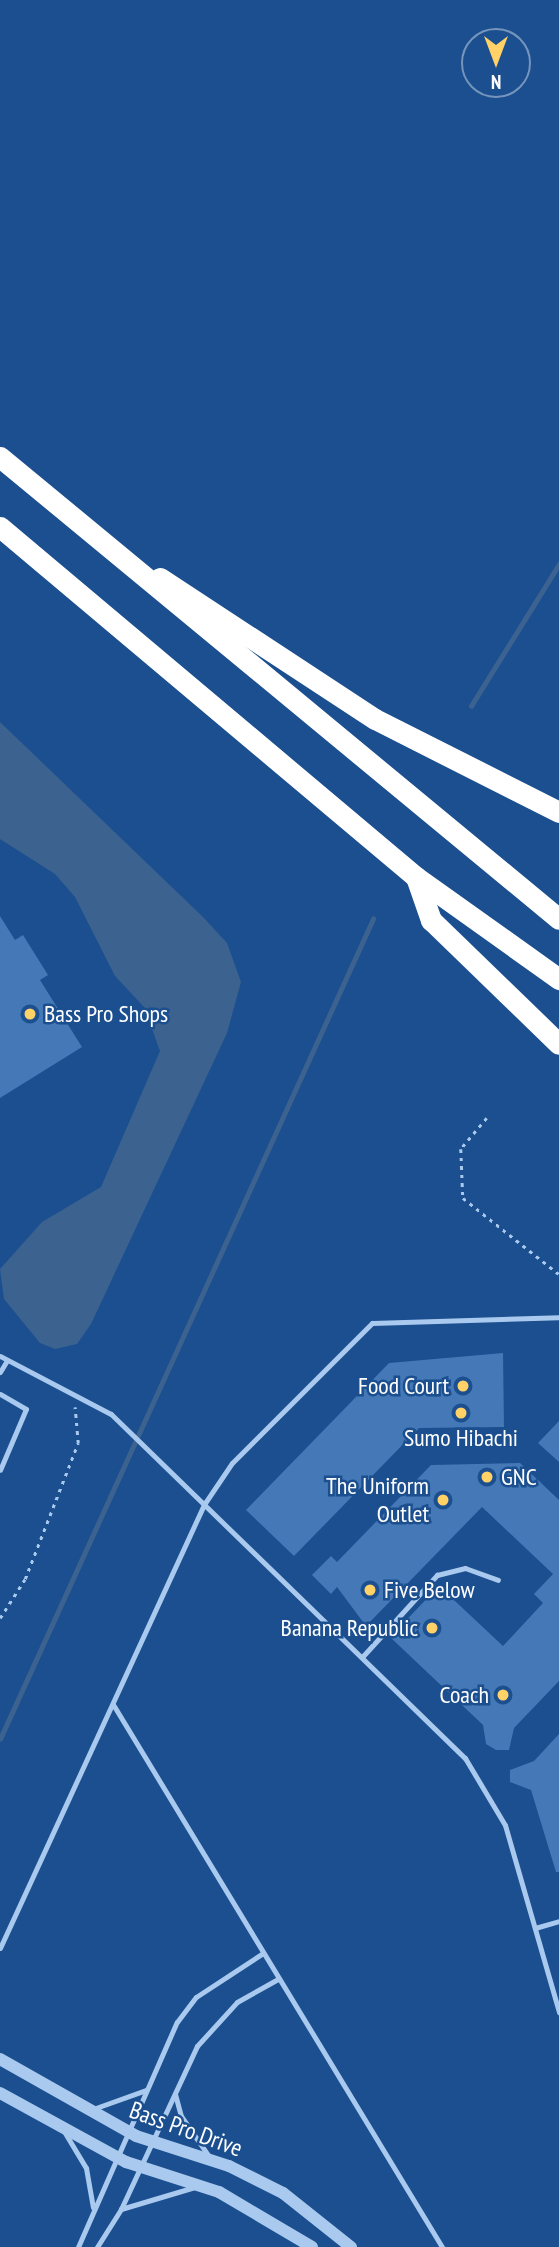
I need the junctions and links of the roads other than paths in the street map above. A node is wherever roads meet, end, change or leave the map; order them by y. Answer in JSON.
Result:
{"nodes":[{"id":1,"x":0,"y":457,"type":"edge"},
{"id":2,"x":0,"y":527,"type":"edge"},
{"id":3,"x":86,"y":530,"type":"junction"},
{"id":4,"x":559,"y":812,"type":"edge"},
{"id":5,"x":416,"y":877,"type":"junction"},
{"id":6,"x":559,"y":919,"type":"edge"},
{"id":7,"x":559,"y":979,"type":"edge"},
{"id":8,"x":559,"y":1044,"type":"edge"},
{"id":9,"x":559,"y":1317,"type":"edge"},
{"id":10,"x":0,"y":1356,"type":"edge"},
{"id":11,"x":6,"y":1362,"type":"junction"},
{"id":12,"x":0,"y":1372,"type":"edge"},
{"id":13,"x":0,"y":1394,"type":"edge"},
{"id":14,"x":0,"y":1470,"type":"edge"},
{"id":15,"x":205,"y":1503,"type":"junction"},
{"id":16,"x":498,"y":1580,"type":"dead end"},
{"id":17,"x":363,"y":1656,"type":"junction"},
{"id":18,"x":114,"y":1706,"type":"junction"},
{"id":19,"x":559,"y":1921,"type":"edge"},
{"id":20,"x":535,"y":1928,"type":"junction"},
{"id":21,"x":0,"y":1948,"type":"edge"},
{"id":22,"x":263,"y":1953,"type":"junction"},
{"id":23,"x":278,"y":1979,"type":"junction"},
{"id":24,"x":559,"y":2012,"type":"edge"},
{"id":25,"x":0,"y":2059,"type":"edge"},
{"id":26,"x":146,"y":2090,"type":"junction"},
{"id":27,"x":0,"y":2093,"type":"edge"},
{"id":28,"x":175,"y":2093,"type":"junction"},
{"id":29,"x":84,"y":2111,"type":"junction"},
{"id":30,"x":127,"y":2132,"type":"junction"},
{"id":31,"x":65,"y":2133,"type":"junction"},
{"id":32,"x":154,"y":2142,"type":"junction"},
{"id":33,"x":115,"y":2157,"type":"junction"},
{"id":34,"x":212,"y":2160,"type":"junction"},
{"id":35,"x":142,"y":2167,"type":"junction"},
{"id":36,"x":201,"y":2186,"type":"junction"},
{"id":37,"x":93,"y":2207,"type":"junction"},
{"id":38,"x":121,"y":2209,"type":"junction"},
{"id":39,"x":78,"y":2247,"type":"edge"},
{"id":40,"x":97,"y":2247,"type":"edge"},
{"id":41,"x":312,"y":2247,"type":"edge"},
{"id":42,"x":351,"y":2247,"type":"edge"},
{"id":43,"x":442,"y":2247,"type":"edge"}],
"edges":[{"from":1,"to":3,"type":"highway"},
{"from":2,"to":5,"type":"highway"},
{"from":3,"to":4,"type":"highway"},
{"from":3,"to":6,"type":"highway"},
{"from":5,"to":7,"type":"highway"},
{"from":5,"to":8,"type":"highway"},
{"from":9,"to":15,"type":"lane"},
{"from":10,"to":11,"type":"lane"},
{"from":11,"to":12,"type":"lane"},
{"from":11,"to":15,"type":"lane"},
{"from":13,"to":14,"type":"lane"},
{"from":15,"to":17,"type":"lane"},
{"from":15,"to":18,"type":"lane"},
{"from":16,"to":17,"type":"lane"},
{"from":17,"to":20,"type":"lane"},
{"from":18,"to":21,"type":"lane"},
{"from":18,"to":22,"type":"lane"},
{"from":19,"to":20,"type":"lane"},
{"from":20,"to":24,"type":"lane"},
{"from":22,"to":23,"type":"lane"},
{"from":22,"to":26,"type":"lane"},
{"from":23,"to":28,"type":"lane"},
{"from":23,"to":43,"type":"lane"},
{"from":25,"to":29,"type":"street","name":"Bass Pro Drive"},
{"from":26,"to":29,"type":"lane"},
{"from":26,"to":30,"type":"lane"},
{"from":27,"to":31,"type":"street","name":"Bass Pro Drive"},
{"from":28,"to":32,"type":"lane"},
{"from":28,"to":34,"type":"lane"},
{"from":29,"to":30,"type":"street","name":"Bass Pro Drive"},
{"from":30,"to":32,"type":"street","name":"Bass Pro Drive"},
{"from":30,"to":33,"type":"lane"},
{"from":31,"to":33,"type":"street","name":"Bass Pro Drive"},
{"from":31,"to":37,"type":"lane"},
{"from":32,"to":34,"type":"street","name":"Bass Pro Drive"},
{"from":32,"to":35,"type":"lane"},
{"from":33,"to":35,"type":"street","name":"Bass Pro Drive"},
{"from":33,"to":37,"type":"lane"},
{"from":34,"to":42,"type":"street","name":"Bass Pro Drive"},
{"from":35,"to":36,"type":"street","name":"Bass Pro Drive"},
{"from":35,"to":38,"type":"lane"},
{"from":36,"to":38,"type":"lane"},
{"from":36,"to":41,"type":"street","name":"Bass Pro Drive"},
{"from":37,"to":39,"type":"lane"},
{"from":38,"to":40,"type":"lane"}]}
